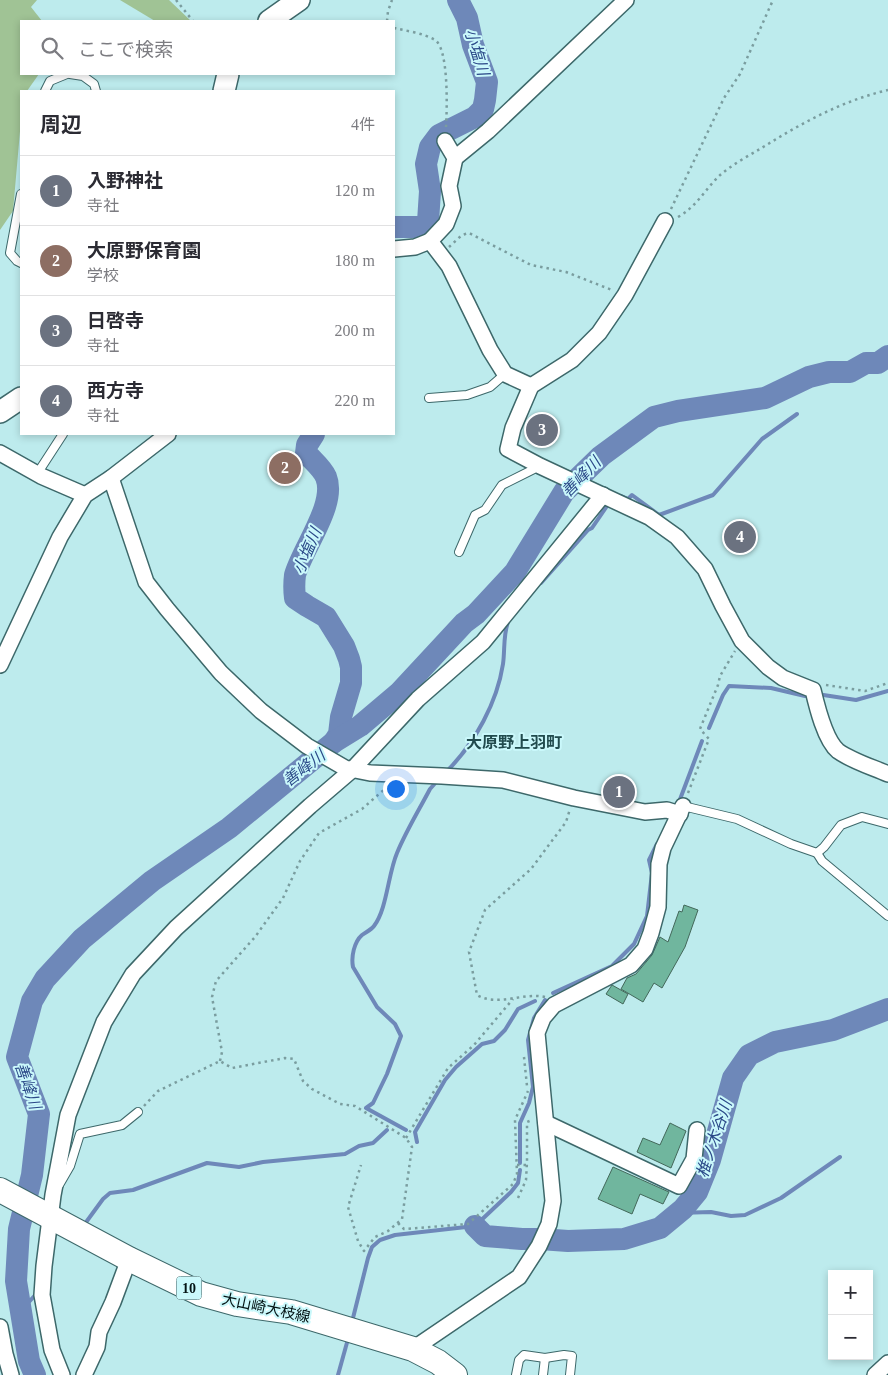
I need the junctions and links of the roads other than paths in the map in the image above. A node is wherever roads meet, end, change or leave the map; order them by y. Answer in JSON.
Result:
{"nodes":[{"id":1,"x":299,"y":0,"type":"edge"},
{"id":2,"x":626,"y":0,"type":"edge"},
{"id":3,"x":271,"y":20,"type":"edge"},
{"id":4,"x":65,"y":75,"type":"edge"},
{"id":5,"x":76,"y":75,"type":"edge"},
{"id":6,"x":228,"y":75,"type":"edge"},
{"id":7,"x":46,"y":90,"type":"edge"},
{"id":8,"x":96,"y":90,"type":"edge"},
{"id":9,"x":224,"y":90,"type":"edge"},
{"id":10,"x":445,"y":141,"type":"dead end"},
{"id":11,"x":455,"y":158,"type":"junction"},
{"id":12,"x":20,"y":199,"type":"edge"},
{"id":13,"x":665,"y":221,"type":"road end"},
{"id":14,"x":430,"y":241,"type":"junction"},
{"id":15,"x":395,"y":249,"type":"edge"},
{"id":16,"x":20,"y":262,"type":"edge"},
{"id":17,"x":505,"y":374,"type":"junction"},
{"id":18,"x":531,"y":386,"type":"junction"},
{"id":19,"x":429,"y":398,"type":"dead end"},
{"id":20,"x":20,"y":399,"type":"edge"},
{"id":21,"x":0,"y":412,"type":"edge"},
{"id":22,"x":62,"y":435,"type":"edge"},
{"id":23,"x":167,"y":435,"type":"edge"},
{"id":24,"x":0,"y":453,"type":"edge"},
{"id":25,"x":540,"y":466,"type":"junction"},
{"id":26,"x":37,"y":474,"type":"junction"},
{"id":27,"x":111,"y":478,"type":"junction"},
{"id":28,"x":599,"y":493,"type":"junction"},
{"id":29,"x":85,"y":495,"type":"junction"},
{"id":30,"x":458,"y":552,"type":"dead end"},
{"id":31,"x":0,"y":665,"type":"edge"},
{"id":32,"x":348,"y":769,"type":"junction"},
{"id":33,"x":888,"y":774,"type":"edge"},
{"id":34,"x":682,"y":810,"type":"junction"},
{"id":35,"x":888,"y":824,"type":"edge"},
{"id":36,"x":817,"y":853,"type":"junction"},
{"id":37,"x":888,"y":916,"type":"edge"},
{"id":38,"x":138,"y":1112,"type":"road end"},
{"id":39,"x":546,"y":1123,"type":"junction"},
{"id":40,"x":696,"y":1130,"type":"dead end"},
{"id":41,"x":2,"y":1195,"type":"edge"},
{"id":42,"x":49,"y":1208,"type":"junction"},
{"id":43,"x":129,"y":1259,"type":"junction"},
{"id":44,"x":0,"y":1327,"type":"edge"},
{"id":45,"x":414,"y":1349,"type":"junction"},
{"id":46,"x":546,"y":1358,"type":"junction"},
{"id":47,"x":888,"y":1363,"type":"edge"},
{"id":48,"x":11,"y":1375,"type":"edge"},
{"id":49,"x":62,"y":1375,"type":"edge"},
{"id":50,"x":84,"y":1375,"type":"edge"},
{"id":51,"x":456,"y":1375,"type":"edge"},
{"id":52,"x":516,"y":1375,"type":"edge"},
{"id":53,"x":543,"y":1375,"type":"edge"},
{"id":54,"x":570,"y":1375,"type":"edge"},
{"id":55,"x":875,"y":1375,"type":"edge"}],
"edges":[{"from":1,"to":3,"type":"main road"},
{"from":2,"to":11,"type":"street"},
{"from":4,"to":7,"type":"lane"},
{"from":5,"to":8,"type":"lane"},
{"from":6,"to":9,"type":"main road"},
{"from":10,"to":11,"type":"street"},
{"from":11,"to":14,"type":"street"},
{"from":12,"to":16,"type":"lane"},
{"from":13,"to":18,"type":"street"},
{"from":14,"to":15,"type":"street"},
{"from":14,"to":17,"type":"street"},
{"from":17,"to":18,"type":"street"},
{"from":17,"to":19,"type":"lane"},
{"from":18,"to":25,"type":"street"},
{"from":20,"to":21,"type":"main road"},
{"from":22,"to":26,"type":"lane"},
{"from":23,"to":27,"type":"street"},
{"from":24,"to":26,"type":"street"},
{"from":25,"to":28,"type":"street"},
{"from":25,"to":30,"type":"lane"},
{"from":26,"to":29,"type":"street"},
{"from":27,"to":29,"type":"street"},
{"from":27,"to":32,"type":"street"},
{"from":28,"to":32,"type":"street"},
{"from":28,"to":33,"type":"street"},
{"from":29,"to":31,"type":"street"},
{"from":32,"to":34,"type":"street"},
{"from":32,"to":42,"type":"street"},
{"from":34,"to":36,"type":"lane"},
{"from":34,"to":39,"type":"street"},
{"from":35,"to":36,"type":"lane"},
{"from":36,"to":37,"type":"lane"},
{"from":38,"to":42,"type":"lane"},
{"from":39,"to":40,"type":"street"},
{"from":39,"to":45,"type":"street"},
{"from":41,"to":42,"type":"main road","name":"大山崎大枝線","number":"10"},
{"from":42,"to":43,"type":"main road","name":"大山崎大枝線","number":"10"},
{"from":42,"to":49,"type":"street"},
{"from":43,"to":45,"type":"main road","name":"大山崎大枝線","number":"10"},
{"from":43,"to":50,"type":"street"},
{"from":44,"to":48,"type":"street"},
{"from":45,"to":51,"type":"main road","name":"大山崎大枝線","number":"10"},
{"from":46,"to":52,"type":"lane"},
{"from":46,"to":53,"type":"lane"},
{"from":46,"to":54,"type":"lane"},
{"from":47,"to":55,"type":"street"}]}
